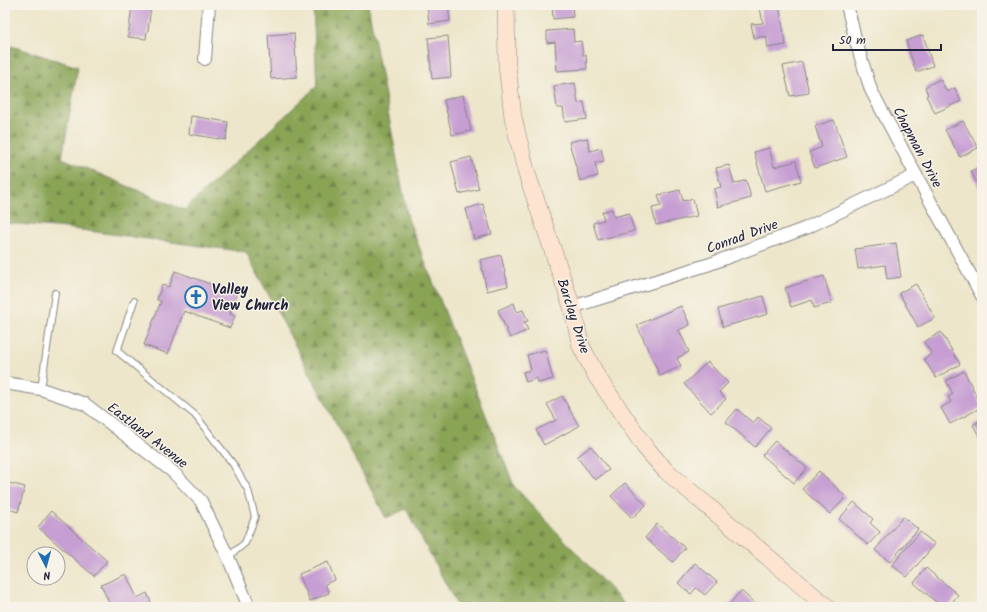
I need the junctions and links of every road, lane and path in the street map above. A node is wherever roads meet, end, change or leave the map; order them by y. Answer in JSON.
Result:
{"nodes":[{"id":1,"x":209,"y":5,"type":"edge"},
{"id":2,"x":506,"y":5,"type":"edge"},
{"id":3,"x":847,"y":5,"type":"edge"},
{"id":4,"x":205,"y":59,"type":"dead end"},
{"id":5,"x":916,"y":175,"type":"junction"},
{"id":6,"x":55,"y":293,"type":"dead end"},
{"id":7,"x":982,"y":296,"type":"edge"},
{"id":8,"x":134,"y":301,"type":"dead end"},
{"id":9,"x":572,"y":307,"type":"junction"},
{"id":10,"x":5,"y":383,"type":"edge"},
{"id":11,"x":42,"y":389,"type":"junction"},
{"id":12,"x":228,"y":557,"type":"junction"},
{"id":13,"x":249,"y":607,"type":"edge"},
{"id":14,"x":827,"y":607,"type":"edge"}],
"edges":[{"from":1,"to":4,"type":"street"},
{"from":2,"to":9,"type":"street","name":"Barclay Drive"},
{"from":3,"to":5,"type":"street","name":"Chapman Drive"},
{"from":5,"to":7,"type":"street","name":"Chapman Drive"},
{"from":5,"to":9,"type":"street","name":"Conrad Drive"},
{"from":6,"to":11,"type":"lane"},
{"from":8,"to":12,"type":"lane"},
{"from":9,"to":14,"type":"street","name":"Barclay Drive"},
{"from":10,"to":11,"type":"street","name":"Eastland Avenue"},
{"from":11,"to":12,"type":"street","name":"Eastland Avenue"},
{"from":12,"to":13,"type":"street","name":"Eastland Avenue"}]}
